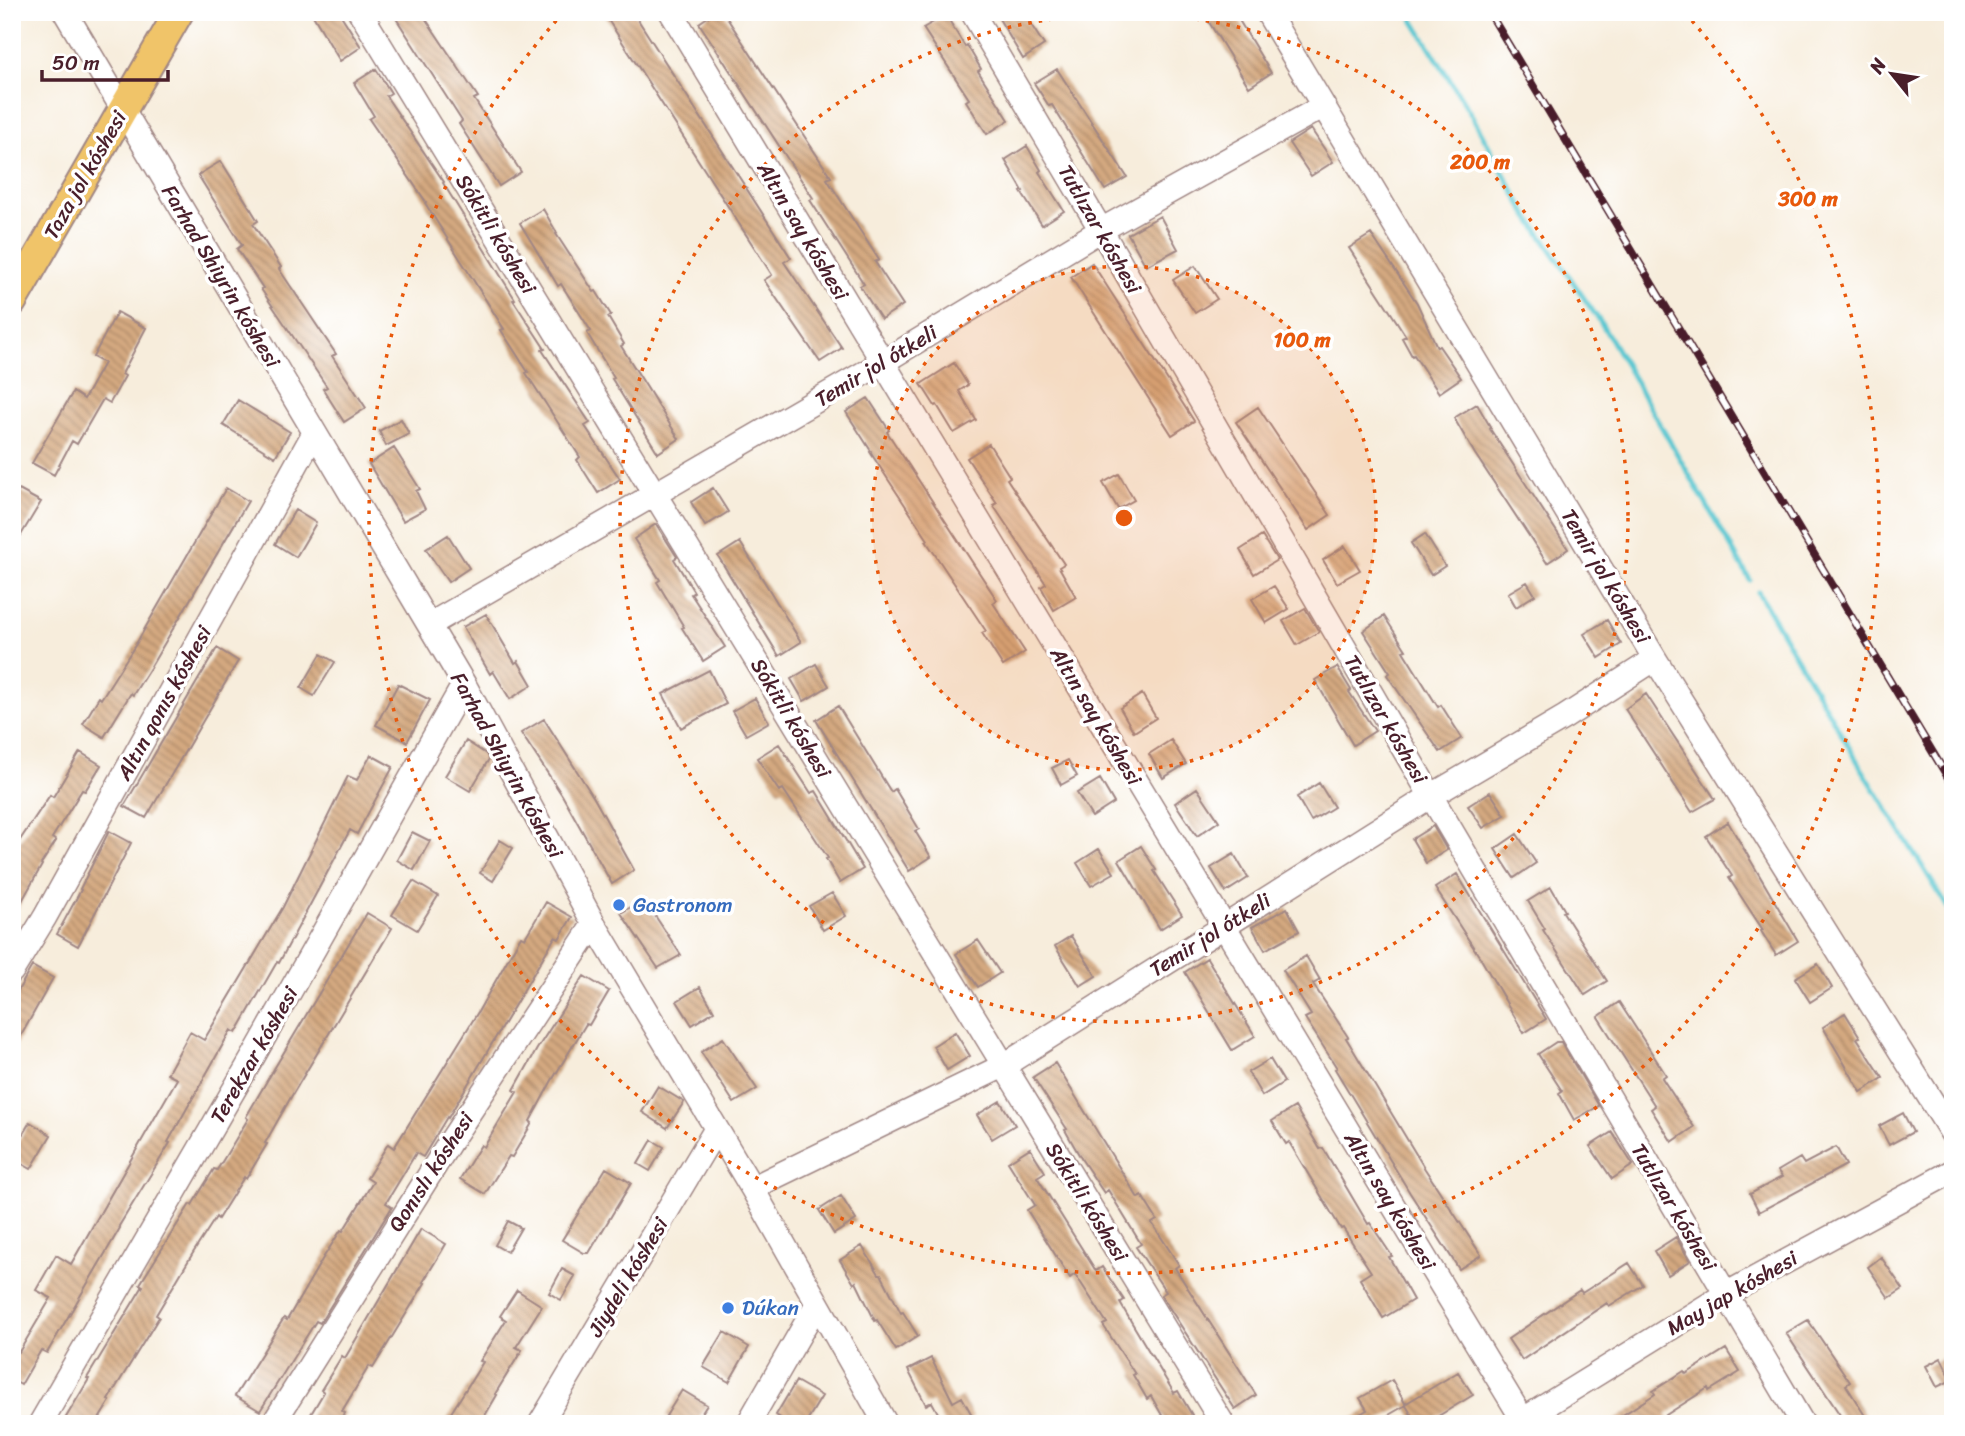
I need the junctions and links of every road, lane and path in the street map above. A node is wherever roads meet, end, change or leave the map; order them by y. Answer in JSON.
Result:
{"nodes":[{"id":1,"x":65,"y":12,"type":"edge"},
{"id":2,"x":179,"y":12,"type":"edge"},
{"id":3,"x":360,"y":12,"type":"edge"},
{"id":4,"x":671,"y":12,"type":"edge"},
{"id":5,"x":972,"y":12,"type":"edge"},
{"id":6,"x":1267,"y":12,"type":"edge"},
{"id":7,"x":1322,"y":107,"type":"junction"},
{"id":8,"x":122,"y":110,"type":"junction"},
{"id":9,"x":1101,"y":230,"type":"junction"},
{"id":10,"x":16,"y":287,"type":"edge"},
{"id":11,"x":883,"y":362,"type":"junction"},
{"id":12,"x":314,"y":433,"type":"junction"},
{"id":13,"x":654,"y":495,"type":"junction"},
{"id":14,"x":429,"y":625,"type":"junction"},
{"id":15,"x":1655,"y":659,"type":"junction"},
{"id":16,"x":464,"y":684,"type":"junction"},
{"id":17,"x":1430,"y":796,"type":"junction"},
{"id":18,"x":594,"y":924,"type":"junction"},
{"id":19,"x":1223,"y":928,"type":"junction"},
{"id":20,"x":12,"y":971,"type":"edge"},
{"id":21,"x":1003,"y":1066,"type":"junction"},
{"id":22,"x":716,"y":1129,"type":"junction"},
{"id":23,"x":1953,"y":1135,"type":"edge"},
{"id":24,"x":1953,"y":1171,"type":"edge"},
{"id":25,"x":752,"y":1188,"type":"junction"},
{"id":26,"x":1726,"y":1294,"type":"junction"},
{"id":27,"x":817,"y":1304,"type":"junction"},
{"id":28,"x":1519,"y":1422,"type":"edge"},
{"id":29,"x":40,"y":1424,"type":"edge"},
{"id":30,"x":273,"y":1424,"type":"edge"},
{"id":31,"x":540,"y":1424,"type":"edge"},
{"id":32,"x":748,"y":1424,"type":"edge"},
{"id":33,"x":886,"y":1424,"type":"edge"},
{"id":34,"x":1223,"y":1424,"type":"edge"},
{"id":35,"x":1803,"y":1424,"type":"edge"}],
"edges":[{"from":1,"to":8,"type":"street","name":"Farhad Shiyrin kóshesi"},
{"from":2,"to":8,"type":"main road","name":"Taza jol kóshesi"},
{"from":3,"to":13,"type":"street","name":"Sókitli kóshesi"},
{"from":4,"to":11,"type":"street","name":"Altın say kóshesi"},
{"from":5,"to":9,"type":"street","name":"Tutlızar kóshesi"},
{"from":6,"to":7,"type":"street","name":"Temir jol kóshesi"},
{"from":7,"to":9,"type":"street","name":"Temir jol ótkeli"},
{"from":7,"to":15,"type":"street","name":"Temir jol kóshesi"},
{"from":8,"to":10,"type":"main road","name":"Taza jol kóshesi"},
{"from":8,"to":12,"type":"street","name":"Farhad Shiyrin kóshesi"},
{"from":9,"to":11,"type":"street","name":"Temir jol ótkeli"},
{"from":9,"to":17,"type":"street","name":"Tutlızar kóshesi"},
{"from":11,"to":13,"type":"street","name":"Temir jol ótkeli"},
{"from":11,"to":19,"type":"street","name":"Altın say kóshesi"},
{"from":12,"to":14,"type":"street","name":"Farhad Shiyrin kóshesi"},
{"from":12,"to":20,"type":"street","name":"Altın qonıs kóshesi"},
{"from":13,"to":14,"type":"street","name":"Temir jol ótkeli"},
{"from":13,"to":21,"type":"street","name":"Sókitli kóshesi"},
{"from":14,"to":16,"type":"street","name":"Farhad Shiyrin kóshesi"},
{"from":15,"to":17,"type":"street","name":"Temir jol ótkeli"},
{"from":15,"to":23,"type":"street","name":"Temir jol kóshesi"},
{"from":16,"to":18,"type":"street","name":"Farhad Shiyrin kóshesi"},
{"from":16,"to":29,"type":"street","name":"Terekzar kóshesi"},
{"from":17,"to":19,"type":"street","name":"Temir jol ótkeli"},
{"from":17,"to":26,"type":"street","name":"Tutlızar kóshesi"},
{"from":18,"to":22,"type":"street","name":"Farhad Shiyrin kóshesi"},
{"from":18,"to":30,"type":"street","name":"Qonıslı kóshesi"},
{"from":19,"to":21,"type":"street","name":"Temir jol ótkeli"},
{"from":19,"to":28,"type":"street","name":"Altın say kóshesi"},
{"from":21,"to":25,"type":"street","name":"Temir jol ótkeli"},
{"from":21,"to":34,"type":"street","name":"Sókitli kóshesi"},
{"from":22,"to":25,"type":"street","name":"Farhad Shiyrin kóshesi"},
{"from":22,"to":31,"type":"street","name":"Jiydeli kóshesi"},
{"from":24,"to":26,"type":"street","name":"May jap kóshesi"},
{"from":25,"to":27,"type":"street","name":"Farhad Shiyrin kóshesi"},
{"from":26,"to":28,"type":"street","name":"May jap kóshesi"},
{"from":26,"to":35,"type":"street","name":"Tutlızar kóshesi"},
{"from":27,"to":32,"type":"street"},
{"from":27,"to":33,"type":"street","name":"Farhad Shiyrin kóshesi"}]}
